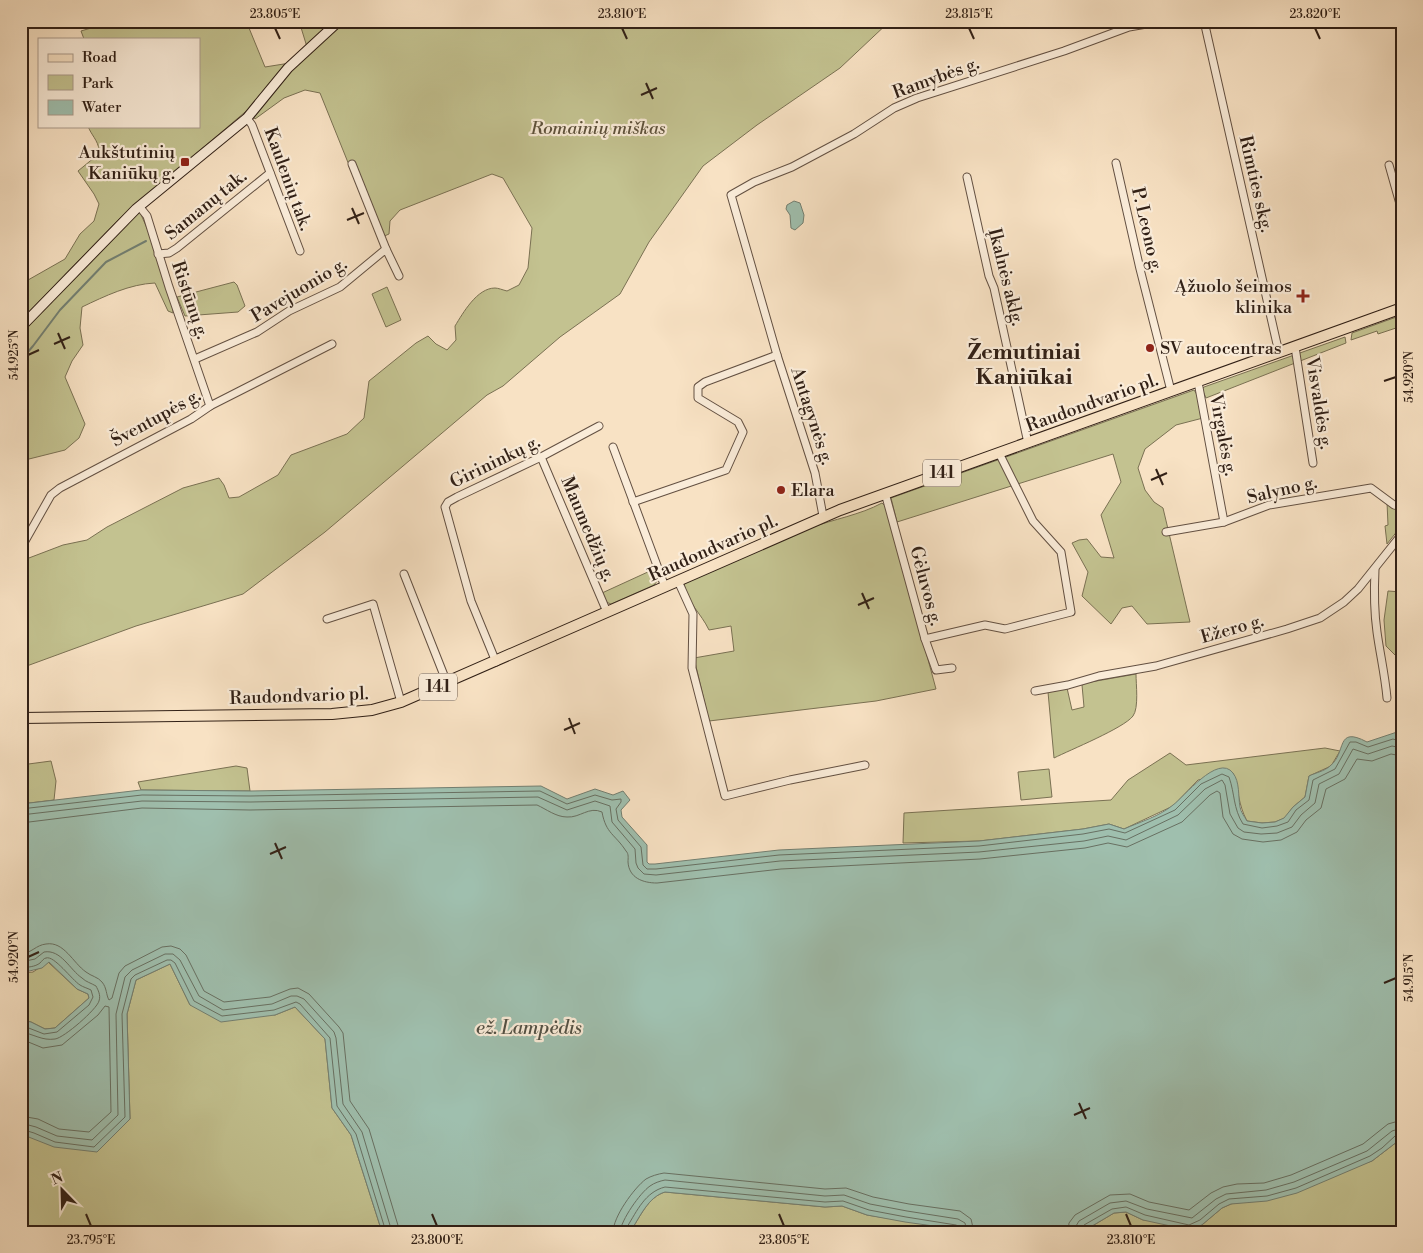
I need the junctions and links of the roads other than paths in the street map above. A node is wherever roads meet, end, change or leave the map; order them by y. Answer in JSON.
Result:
{"nodes":[{"id":1,"x":339,"y":21,"type":"edge"},
{"id":2,"x":1164,"y":21,"type":"edge"},
{"id":3,"x":1204,"y":21,"type":"edge"},
{"id":4,"x":247,"y":118,"type":"junction"},
{"id":5,"x":1116,"y":163,"type":"dead end"},
{"id":6,"x":352,"y":164,"type":"dead end"},
{"id":7,"x":1389,"y":165,"type":"dead end"},
{"id":8,"x":270,"y":173,"type":"junction"},
{"id":9,"x":967,"y":177,"type":"dead end"},
{"id":10,"x":731,"y":195,"type":"joint"},
{"id":11,"x":139,"y":206,"type":"junction"},
{"id":12,"x":1402,"y":211,"type":"edge"},
{"id":13,"x":386,"y":249,"type":"junction"},
{"id":14,"x":300,"y":251,"type":"dead end"},
{"id":15,"x":158,"y":254,"type":"junction"},
{"id":16,"x":399,"y":276,"type":"dead end"},
{"id":17,"x":1402,"y":308,"type":"edge"},
{"id":18,"x":21,"y":327,"type":"edge"},
{"id":19,"x":332,"y":344,"type":"dead end"},
{"id":20,"x":1295,"y":347,"type":"junction"},
{"id":21,"x":1279,"y":353,"type":"junction"},
{"id":22,"x":777,"y":355,"type":"junction"},
{"id":23,"x":195,"y":359,"type":"junction"},
{"id":24,"x":1198,"y":382,"type":"junction"},
{"id":25,"x":1171,"y":391,"type":"junction"},
{"id":26,"x":210,"y":406,"type":"junction"},
{"id":27,"x":599,"y":426,"type":"dead end"},
{"id":28,"x":1028,"y":443,"type":"junction"},
{"id":29,"x":614,"y":447,"type":"dead end"},
{"id":30,"x":999,"y":453,"type":"junction"},
{"id":31,"x":541,"y":457,"type":"junction"},
{"id":32,"x":1313,"y":463,"type":"dead end"},
{"id":33,"x":886,"y":493,"type":"junction"},
{"id":34,"x":633,"y":502,"type":"junction"},
{"id":35,"x":1402,"y":507,"type":"edge"},
{"id":36,"x":824,"y":516,"type":"junction"},
{"id":37,"x":1224,"y":522,"type":"junction"},
{"id":38,"x":1166,"y":532,"type":"dead end"},
{"id":39,"x":1402,"y":534,"type":"edge"},
{"id":40,"x":21,"y":548,"type":"edge"},
{"id":41,"x":1375,"y":568,"type":"junction"},
{"id":42,"x":404,"y":574,"type":"dead end"},
{"id":43,"x":678,"y":581,"type":"junction"},
{"id":44,"x":665,"y":586,"type":"junction"},
{"id":45,"x":607,"y":612,"type":"junction"},
{"id":46,"x":327,"y":619,"type":"dead end"},
{"id":47,"x":925,"y":639,"type":"junction"},
{"id":48,"x":496,"y":662,"type":"junction"},
{"id":49,"x":952,"y":668,"type":"dead end"},
{"id":50,"x":447,"y":683,"type":"junction"},
{"id":51,"x":1035,"y":691,"type":"dead end"},
{"id":52,"x":1387,"y":698,"type":"dead end"},
{"id":53,"x":401,"y":702,"type":"junction"},
{"id":54,"x":21,"y":718,"type":"edge"},
{"id":55,"x":865,"y":765,"type":"dead end"}],
"edges":[{"from":1,"to":4,"type":"street"},
{"from":2,"to":10,"type":"street","name":"Ramybės g."},
{"from":3,"to":21,"type":"street","name":"Rimties skg."},
{"from":4,"to":8,"type":"street","name":"Kaulenių tak."},
{"from":4,"to":11,"type":"street"},
{"from":5,"to":25,"type":"street","name":"P. Leono g."},
{"from":6,"to":13,"type":"street"},
{"from":7,"to":12,"type":"street"},
{"from":8,"to":14,"type":"street","name":"Kaulenių tak."},
{"from":8,"to":15,"type":"street","name":"Samanų tak."},
{"from":9,"to":28,"type":"street","name":"Įkalnės aklg."},
{"from":10,"to":22,"type":"street","name":"Antagynės g."},
{"from":11,"to":15,"type":"street","name":"Ristūnų g."},
{"from":11,"to":18,"type":"street"},
{"from":13,"to":16,"type":"street"},
{"from":13,"to":23,"type":"street","name":"Pavejuonio g."},
{"from":15,"to":23,"type":"street","name":"Ristūnų g."},
{"from":17,"to":20,"type":"main road","name":"Raudondvario pl.","number":"141"},
{"from":19,"to":26,"type":"street","name":"Šventupės g."},
{"from":20,"to":21,"type":"main road","name":"Raudondvario pl.","number":"141"},
{"from":20,"to":32,"type":"street","name":"Visvaldės g."},
{"from":21,"to":24,"type":"main road","name":"Raudondvario pl.","number":"141"},
{"from":22,"to":34,"type":"street","name":"Antagynės g."},
{"from":22,"to":36,"type":"street","name":"Antagynės g."},
{"from":23,"to":26,"type":"street","name":"Ristūnų g."},
{"from":24,"to":25,"type":"main road","name":"Raudondvario pl.","number":"141"},
{"from":24,"to":37,"type":"street","name":"Virgalės g."},
{"from":25,"to":28,"type":"main road","name":"Raudondvario pl.","number":"141"},
{"from":26,"to":40,"type":"street","name":"Šventupės g."},
{"from":27,"to":31,"type":"street","name":"Girininkų g."},
{"from":28,"to":30,"type":"main road","name":"Raudondvario pl.","number":"141"},
{"from":29,"to":34,"type":"street"},
{"from":30,"to":33,"type":"main road","name":"Raudondvario pl.","number":"141"},
{"from":30,"to":47,"type":"street"},
{"from":31,"to":45,"type":"street","name":"Maumedžių g."},
{"from":31,"to":48,"type":"street","name":"Girininkų g."},
{"from":33,"to":36,"type":"main road","name":"Raudondvario pl.","number":"141"},
{"from":33,"to":47,"type":"street","name":"Gėluvos g."},
{"from":34,"to":44,"type":"street"},
{"from":35,"to":37,"type":"street","name":"Salyno g."},
{"from":36,"to":43,"type":"main road","name":"Raudondvario pl.","number":"141"},
{"from":37,"to":38,"type":"street","name":"Salyno g."},
{"from":39,"to":41,"type":"street","name":"Ežero g."},
{"from":41,"to":51,"type":"street","name":"Ežero g."},
{"from":41,"to":52,"type":"street"},
{"from":42,"to":50,"type":"street"},
{"from":43,"to":44,"type":"main road","name":"Raudondvario pl.","number":"141"},
{"from":43,"to":55,"type":"street"},
{"from":44,"to":45,"type":"main road","name":"Raudondvario pl.","number":"141"},
{"from":45,"to":48,"type":"main road","name":"Raudondvario pl.","number":"141"},
{"from":46,"to":53,"type":"street"},
{"from":47,"to":49,"type":"street","name":"Gėluvos g."},
{"from":48,"to":50,"type":"main road","name":"Raudondvario pl.","number":"141"},
{"from":50,"to":53,"type":"main road","name":"Raudondvario pl.","number":"141"},
{"from":53,"to":54,"type":"main road","name":"Raudondvario pl.","number":"141"}]}
